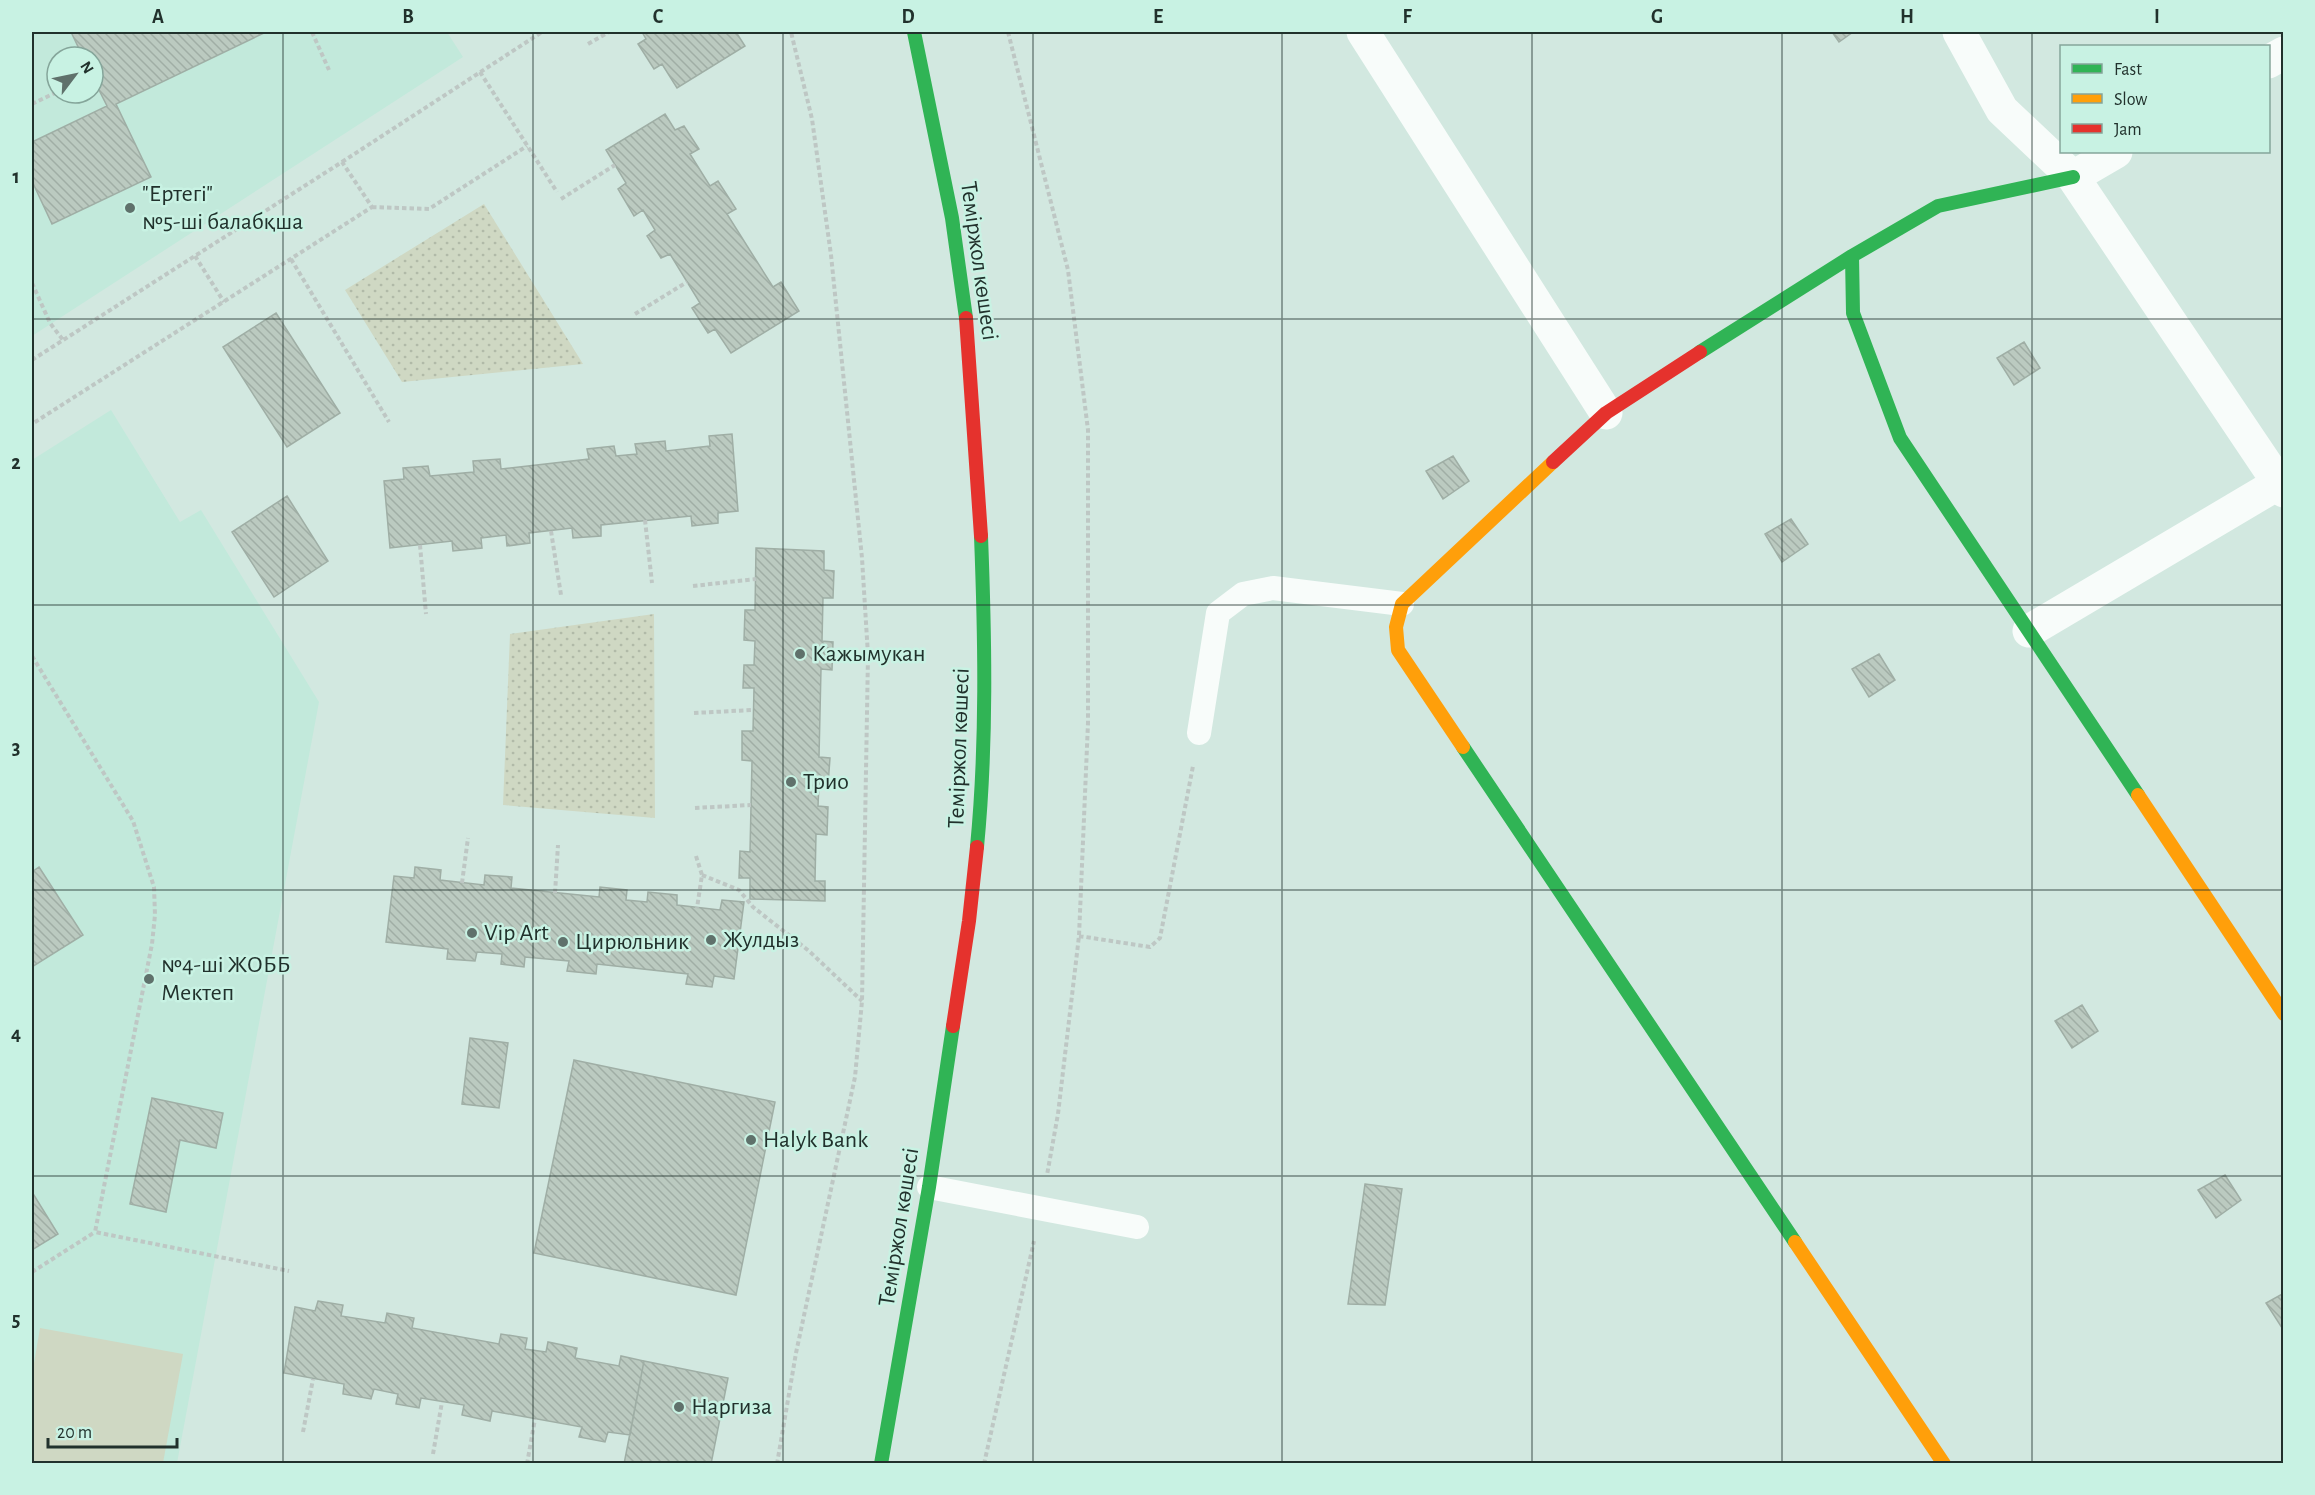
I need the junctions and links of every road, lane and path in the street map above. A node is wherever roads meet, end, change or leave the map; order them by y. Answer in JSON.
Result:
{"nodes":[{"id":1,"x":312,"y":32,"type":"edge"},
{"id":2,"x":542,"y":32,"type":"edge"},
{"id":3,"x":609,"y":32,"type":"edge"},
{"id":4,"x":791,"y":32,"type":"edge"},
{"id":5,"x":914,"y":32,"type":"edge"},
{"id":6,"x":1008,"y":32,"type":"edge"},
{"id":7,"x":1363,"y":32,"type":"edge"},
{"id":8,"x":1959,"y":32,"type":"edge"},
{"id":9,"x":588,"y":44,"type":"dead end"},
{"id":10,"x":2283,"y":53,"type":"edge"},
{"id":11,"x":2270,"y":61,"type":"edge"},
{"id":12,"x":329,"y":70,"type":"dead end"},
{"id":13,"x":480,"y":72,"type":"junction"},
{"id":14,"x":527,"y":146,"type":"junction"},
{"id":15,"x":2114,"y":153,"type":"edge"},
{"id":16,"x":342,"y":162,"type":"junction"},
{"id":17,"x":615,"y":165,"type":"dead end"},
{"id":18,"x":2073,"y":177,"type":"junction"},
{"id":19,"x":557,"y":192,"type":"dead end"},
{"id":20,"x":561,"y":199,"type":"dead end"},
{"id":21,"x":372,"y":207,"type":"junction"},
{"id":22,"x":195,"y":255,"type":"junction"},
{"id":23,"x":1851,"y":255,"type":"junction"},
{"id":24,"x":291,"y":259,"type":"junction"},
{"id":25,"x":687,"y":282,"type":"dead end"},
{"id":26,"x":32,"y":283,"type":"edge"},
{"id":27,"x":224,"y":302,"type":"junction"},
{"id":28,"x":636,"y":314,"type":"dead end"},
{"id":29,"x":63,"y":340,"type":"junction"},
{"id":30,"x":32,"y":360,"type":"edge"},
{"id":31,"x":1606,"y":413,"type":"junction"},
{"id":32,"x":389,"y":422,"type":"dead end"},
{"id":33,"x":32,"y":424,"type":"edge"},
{"id":34,"x":2281,"y":487,"type":"edge"},
{"id":35,"x":645,"y":520,"type":"dead end"},
{"id":36,"x":551,"y":531,"type":"dead end"},
{"id":37,"x":420,"y":545,"type":"dead end"},
{"id":38,"x":756,"y":579,"type":"dead end"},
{"id":39,"x":652,"y":583,"type":"dead end"},
{"id":40,"x":693,"y":586,"type":"dead end"},
{"id":41,"x":561,"y":596,"type":"dead end"},
{"id":42,"x":1402,"y":604,"type":"junction"},
{"id":43,"x":426,"y":614,"type":"dead end"},
{"id":44,"x":2029,"y":631,"type":"junction"},
{"id":45,"x":32,"y":656,"type":"edge"},
{"id":46,"x":753,"y":710,"type":"dead end"},
{"id":47,"x":694,"y":713,"type":"dead end"},
{"id":48,"x":1199,"y":733,"type":"joint"},
{"id":49,"x":751,"y":805,"type":"dead end"},
{"id":50,"x":695,"y":808,"type":"dead end"},
{"id":51,"x":468,"y":838,"type":"dead end"},
{"id":52,"x":558,"y":845,"type":"dead end"},
{"id":53,"x":696,"y":856,"type":"dead end"},
{"id":54,"x":702,"y":874,"type":"junction"},
{"id":55,"x":462,"y":883,"type":"dead end"},
{"id":56,"x":555,"y":892,"type":"dead end"},
{"id":57,"x":697,"y":908,"type":"dead end"},
{"id":58,"x":1079,"y":936,"type":"junction"},
{"id":59,"x":862,"y":1001,"type":"junction"},
{"id":60,"x":2283,"y":1014,"type":"edge"},
{"id":61,"x":929,"y":1187,"type":"junction"},
{"id":62,"x":1041,"y":1207,"type":"junction"},
{"id":63,"x":1137,"y":1227,"type":"dead end"},
{"id":64,"x":95,"y":1232,"type":"junction"},
{"id":65,"x":290,"y":1271,"type":"dead end"},
{"id":66,"x":32,"y":1272,"type":"edge"},
{"id":67,"x":313,"y":1378,"type":"dead end"},
{"id":68,"x":442,"y":1402,"type":"dead end"},
{"id":69,"x":535,"y":1419,"type":"dead end"},
{"id":70,"x":303,"y":1432,"type":"dead end"},
{"id":71,"x":433,"y":1454,"type":"dead end"},
{"id":72,"x":527,"y":1464,"type":"edge"},
{"id":73,"x":777,"y":1464,"type":"edge"},
{"id":74,"x":881,"y":1464,"type":"edge"},
{"id":75,"x":984,"y":1464,"type":"edge"},
{"id":76,"x":1944,"y":1464,"type":"edge"}],
"edges":[{"from":1,"to":12,"type":"path"},
{"from":2,"to":13,"type":"path"},
{"from":3,"to":9,"type":"path"},
{"from":4,"to":59,"type":"path"},
{"from":5,"to":61,"type":"street","name":"Теміржол көшесі"},
{"from":6,"to":58,"type":"path"},
{"from":7,"to":31,"type":"street"},
{"from":8,"to":18,"type":"street"},
{"from":10,"to":11,"type":"street"},
{"from":13,"to":14,"type":"path"},
{"from":13,"to":16,"type":"path"},
{"from":14,"to":19,"type":"path"},
{"from":14,"to":21,"type":"path"},
{"from":15,"to":18,"type":"street"},
{"from":16,"to":21,"type":"path"},
{"from":16,"to":22,"type":"path"},
{"from":17,"to":20,"type":"path"},
{"from":18,"to":23,"type":"street"},
{"from":18,"to":34,"type":"street"},
{"from":21,"to":24,"type":"path"},
{"from":22,"to":27,"type":"path"},
{"from":22,"to":29,"type":"path"},
{"from":23,"to":31,"type":"street"},
{"from":23,"to":44,"type":"street"},
{"from":24,"to":27,"type":"path"},
{"from":24,"to":32,"type":"path"},
{"from":25,"to":28,"type":"path"},
{"from":26,"to":29,"type":"path"},
{"from":27,"to":33,"type":"path"},
{"from":29,"to":30,"type":"path"},
{"from":31,"to":42,"type":"street"},
{"from":34,"to":44,"type":"street"},
{"from":35,"to":39,"type":"path"},
{"from":36,"to":41,"type":"path"},
{"from":37,"to":43,"type":"path"},
{"from":38,"to":40,"type":"path"},
{"from":42,"to":48,"type":"lane"},
{"from":42,"to":76,"type":"street"},
{"from":44,"to":60,"type":"street"},
{"from":45,"to":64,"type":"path"},
{"from":46,"to":47,"type":"path"},
{"from":48,"to":58,"type":"path"},
{"from":49,"to":50,"type":"path"},
{"from":51,"to":55,"type":"path"},
{"from":52,"to":56,"type":"path"},
{"from":53,"to":54,"type":"path"},
{"from":54,"to":57,"type":"path"},
{"from":54,"to":59,"type":"path"},
{"from":58,"to":62,"type":"path"},
{"from":59,"to":73,"type":"path"},
{"from":61,"to":62,"type":"lane"},
{"from":61,"to":74,"type":"street","name":"Теміржол көшесі"},
{"from":62,"to":63,"type":"lane"},
{"from":62,"to":75,"type":"path"},
{"from":64,"to":65,"type":"path"},
{"from":64,"to":66,"type":"path"},
{"from":67,"to":70,"type":"path"},
{"from":68,"to":71,"type":"path"},
{"from":69,"to":72,"type":"path"}]}
